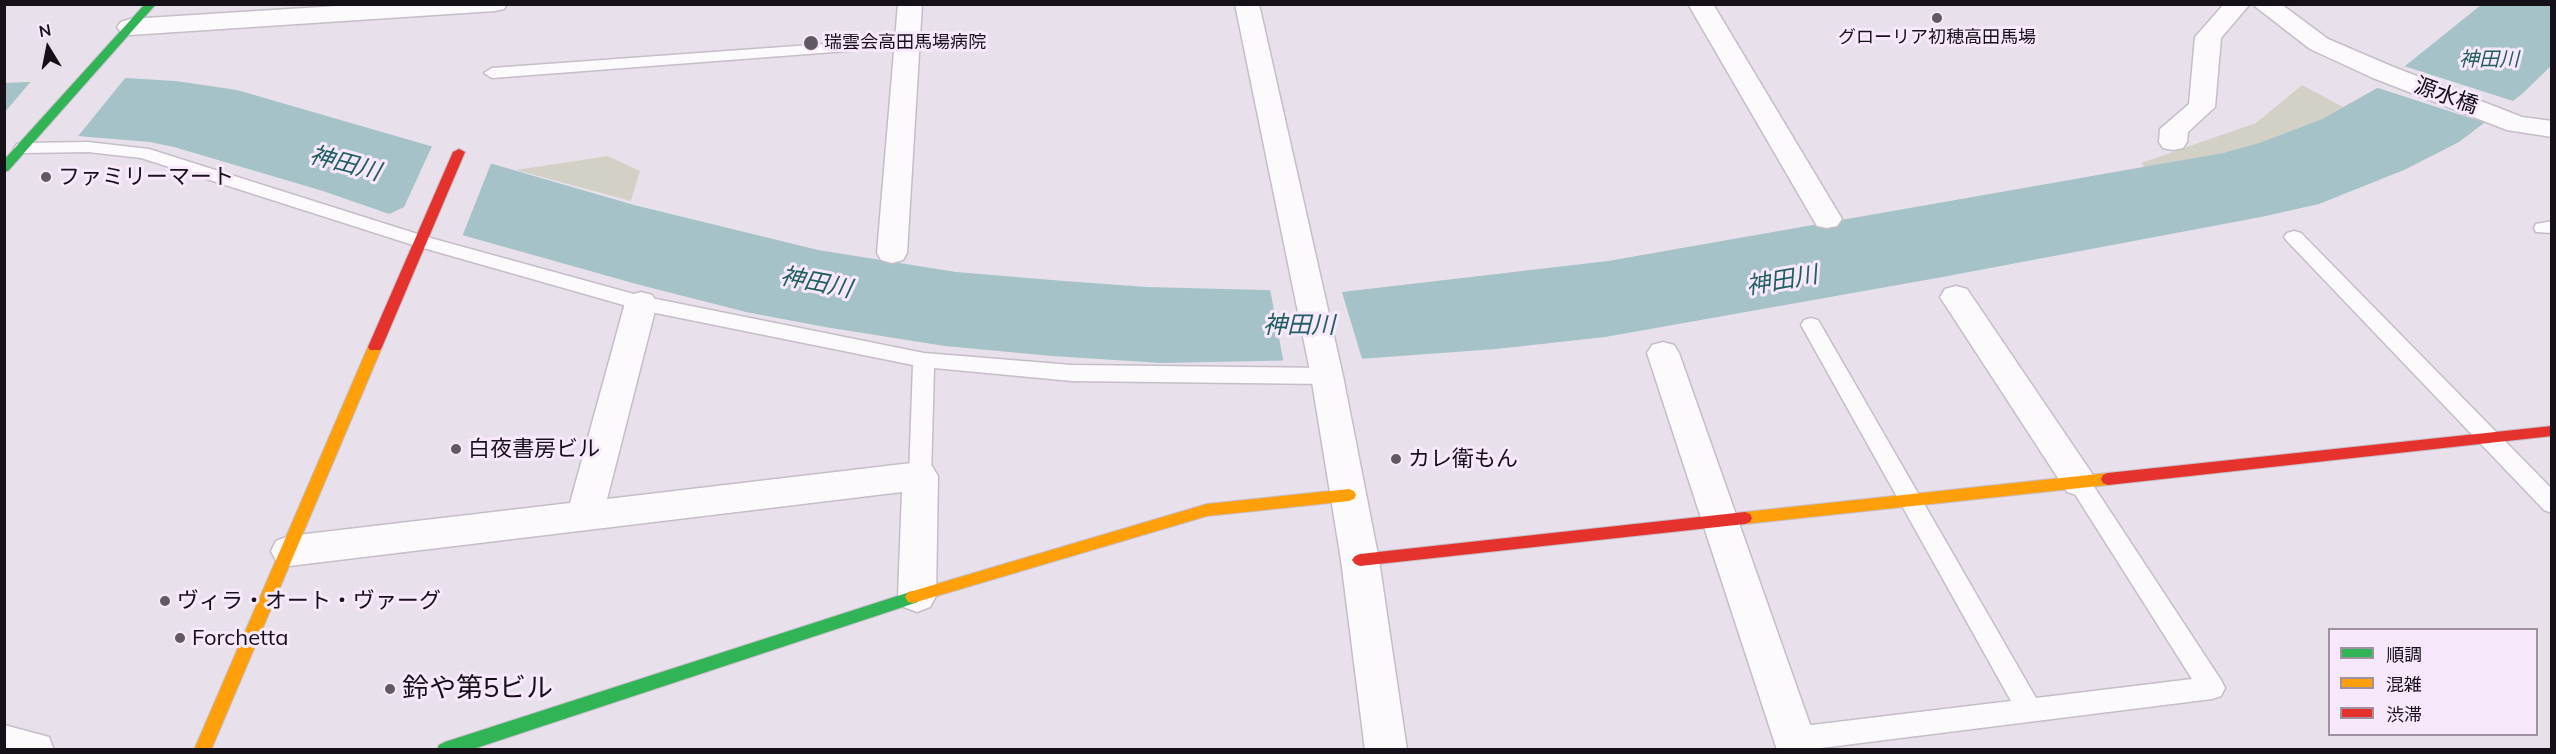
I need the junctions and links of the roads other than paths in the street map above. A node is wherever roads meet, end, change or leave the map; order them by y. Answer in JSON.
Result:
{"nodes":[{"id":1,"x":151,"y":4,"type":"edge"},
{"id":2,"x":495,"y":4,"type":"edge"},
{"id":3,"x":910,"y":4,"type":"edge"},
{"id":4,"x":1247,"y":4,"type":"edge"},
{"id":5,"x":1700,"y":4,"type":"edge"},
{"id":6,"x":2238,"y":4,"type":"edge"},
{"id":7,"x":2264,"y":4,"type":"edge"},
{"id":8,"x":130,"y":27,"type":"junction"},
{"id":9,"x":907,"y":43,"type":"junction"},
{"id":10,"x":492,"y":73,"type":"dead end"},
{"id":11,"x":2552,"y":129,"type":"edge"},
{"id":12,"x":2173,"y":142,"type":"dead end"},
{"id":13,"x":26,"y":145,"type":"junction"},
{"id":14,"x":459,"y":152,"type":"dead end"},
{"id":15,"x":4,"y":168,"type":"edge"},
{"id":16,"x":1827,"y":219,"type":"dead end"},
{"id":17,"x":423,"y":234,"type":"junction"},
{"id":18,"x":2294,"y":237,"type":"dead end"},
{"id":19,"x":892,"y":253,"type":"dead end"},
{"id":20,"x":1956,"y":297,"type":"dead end"},
{"id":21,"x":641,"y":303,"type":"junction"},
{"id":22,"x":1811,"y":325,"type":"dead end"},
{"id":23,"x":1663,"y":353,"type":"dead end"},
{"id":24,"x":924,"y":360,"type":"junction"},
{"id":25,"x":1326,"y":372,"type":"junction"},
{"id":26,"x":2552,"y":431,"type":"edge"},
{"id":27,"x":2487,"y":438,"type":"junction"},
{"id":28,"x":920,"y":476,"type":"junction"},
{"id":29,"x":2079,"y":482,"type":"junction"},
{"id":30,"x":1349,"y":495,"type":"junction"},
{"id":31,"x":1910,"y":500,"type":"junction"},
{"id":32,"x":2552,"y":504,"type":"edge"},
{"id":33,"x":585,"y":516,"type":"junction"},
{"id":34,"x":1719,"y":520,"type":"junction"},
{"id":35,"x":289,"y":551,"type":"junction"},
{"id":36,"x":1360,"y":560,"type":"junction"},
{"id":37,"x":917,"y":596,"type":"junction"},
{"id":38,"x":2029,"y":710,"type":"junction"},
{"id":39,"x":4,"y":743,"type":"edge"},
{"id":40,"x":1796,"y":744,"type":"edge"},
{"id":41,"x":34,"y":750,"type":"edge"},
{"id":42,"x":202,"y":750,"type":"edge"},
{"id":43,"x":446,"y":750,"type":"edge"},
{"id":44,"x":1386,"y":750,"type":"edge"}],
"edges":[{"from":1,"to":8,"type":"street"},
{"from":2,"to":8,"type":"street"},
{"from":3,"to":9,"type":"street"},
{"from":4,"to":25,"type":"street"},
{"from":5,"to":16,"type":"street"},
{"from":6,"to":12,"type":"street"},
{"from":7,"to":11,"type":"street","name":"源水橋"},
{"from":8,"to":13,"type":"street"},
{"from":9,"to":10,"type":"lane"},
{"from":9,"to":19,"type":"street"},
{"from":13,"to":15,"type":"street"},
{"from":13,"to":17,"type":"lane"},
{"from":14,"to":17,"type":"street"},
{"from":17,"to":21,"type":"lane"},
{"from":17,"to":35,"type":"street"},
{"from":18,"to":27,"type":"lane"},
{"from":20,"to":29,"type":"street"},
{"from":21,"to":24,"type":"lane"},
{"from":21,"to":33,"type":"street"},
{"from":22,"to":31,"type":"lane"},
{"from":23,"to":34,"type":"street"},
{"from":24,"to":25,"type":"lane"},
{"from":24,"to":28,"type":"lane"},
{"from":25,"to":30,"type":"street"},
{"from":26,"to":27,"type":"street"},
{"from":27,"to":29,"type":"street"},
{"from":27,"to":32,"type":"lane"},
{"from":28,"to":33,"type":"street"},
{"from":28,"to":37,"type":"street"},
{"from":29,"to":31,"type":"street"},
{"from":29,"to":38,"type":"lane"},
{"from":30,"to":36,"type":"street"},
{"from":30,"to":37,"type":"street"},
{"from":31,"to":34,"type":"street"},
{"from":31,"to":38,"type":"lane"},
{"from":33,"to":35,"type":"street"},
{"from":34,"to":36,"type":"street"},
{"from":34,"to":40,"type":"street"},
{"from":35,"to":42,"type":"street"},
{"from":36,"to":44,"type":"street"},
{"from":37,"to":43,"type":"street"},
{"from":38,"to":40,"type":"lane"},
{"from":39,"to":41,"type":"street"}]}
